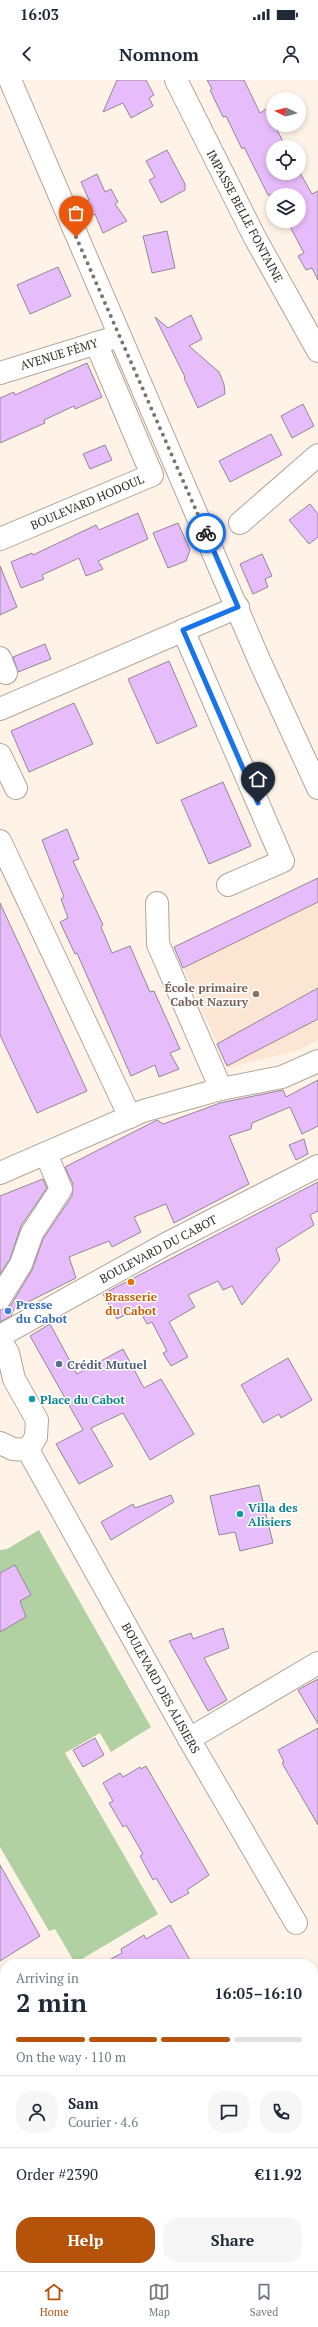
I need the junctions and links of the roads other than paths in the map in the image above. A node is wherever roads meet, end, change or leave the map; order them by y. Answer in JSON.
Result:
{"nodes":[{"id":1,"x":10,"y":80,"type":"edge"},
{"id":2,"x":176,"y":80,"type":"edge"},
{"id":3,"x":118,"y":336,"type":"junction"},
{"id":4,"x":96,"y":343,"type":"junction"},
{"id":5,"x":318,"y":351,"type":"edge"},
{"id":6,"x":0,"y":373,"type":"edge"},
{"id":7,"x":318,"y":455,"type":"edge"},
{"id":8,"x":240,"y":522,"type":"dead end"},
{"id":9,"x":0,"y":538,"type":"edge"},
{"id":10,"x":238,"y":607,"type":"junction"},
{"id":11,"x":183,"y":630,"type":"junction"},
{"id":12,"x":0,"y":709,"type":"edge"},
{"id":13,"x":0,"y":755,"type":"edge"},
{"id":14,"x":16,"y":788,"type":"dead end"},
{"id":15,"x":318,"y":788,"type":"edge"},
{"id":16,"x":0,"y":841,"type":"edge"},
{"id":17,"x":228,"y":885,"type":"dead end"},
{"id":18,"x":157,"y":903,"type":"dead end"},
{"id":19,"x":318,"y":1061,"type":"edge"},
{"id":20,"x":221,"y":1089,"type":"junction"},
{"id":21,"x":130,"y":1118,"type":"junction"},
{"id":22,"x":46,"y":1154,"type":"junction"},
{"id":23,"x":318,"y":1167,"type":"edge"},
{"id":24,"x":0,"y":1173,"type":"edge"},
{"id":25,"x":0,"y":1298,"type":"edge"},
{"id":26,"x":0,"y":1336,"type":"edge"},
{"id":27,"x":0,"y":1340,"type":"edge"},
{"id":28,"x":0,"y":1443,"type":"edge"},
{"id":29,"x":28,"y":1450,"type":"junction"},
{"id":30,"x":318,"y":1663,"type":"edge"},
{"id":31,"x":189,"y":1739,"type":"junction"},
{"id":32,"x":296,"y":1923,"type":"dead end"}],
"edges":[{"from":1,"to":3,"type":"street"},
{"from":2,"to":5,"type":"street","name":"IMPASSE BELLE FONTAINE"},
{"from":3,"to":4,"type":"street","name":"AVENUE FÉMY"},
{"from":3,"to":10,"type":"street"},
{"from":4,"to":6,"type":"street","name":"AVENUE FÉMY"},
{"from":4,"to":9,"type":"street","name":"BOULEVARD HODOUL"},
{"from":7,"to":8,"type":"street"},
{"from":10,"to":11,"type":"street"},
{"from":10,"to":15,"type":"street"},
{"from":11,"to":12,"type":"street"},
{"from":11,"to":17,"type":"street"},
{"from":13,"to":14,"type":"street"},
{"from":16,"to":21,"type":"street"},
{"from":18,"to":20,"type":"street"},
{"from":19,"to":20,"type":"street"},
{"from":20,"to":21,"type":"street"},
{"from":21,"to":22,"type":"street"},
{"from":22,"to":24,"type":"street"},
{"from":22,"to":25,"type":"street"},
{"from":23,"to":26,"type":"street","name":"BOULEVARD DU CABOT"},
{"from":27,"to":29,"type":"street"},
{"from":28,"to":29,"type":"street"},
{"from":29,"to":31,"type":"street","name":"BOULEVARD DES ALISIERS"},
{"from":30,"to":31,"type":"street"},
{"from":31,"to":32,"type":"street","name":"BOULEVARD DES ALISIERS"}]}
